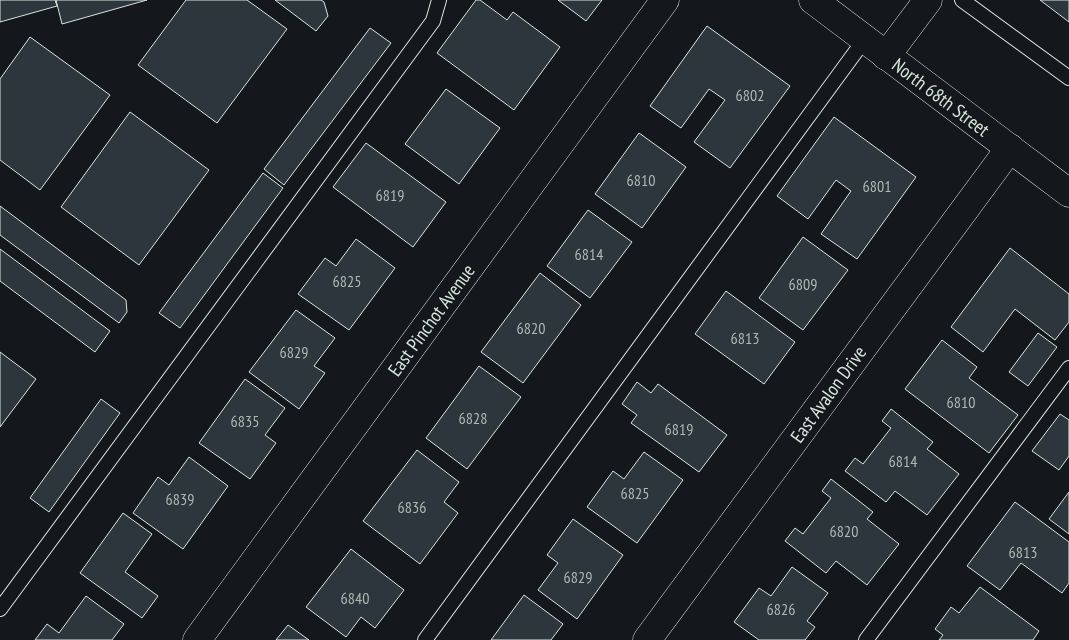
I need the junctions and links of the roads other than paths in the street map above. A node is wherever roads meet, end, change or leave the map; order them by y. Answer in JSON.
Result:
{"nodes":[{"id":1,"x":439,"y":0,"type":"edge"},
{"id":2,"x":665,"y":0,"type":"edge"},
{"id":3,"x":813,"y":0,"type":"edge"},
{"id":4,"x":928,"y":0,"type":"edge"},
{"id":5,"x":962,"y":0,"type":"edge"},
{"id":6,"x":865,"y":40,"type":"junction"},
{"id":7,"x":886,"y":56,"type":"junction"},
{"id":8,"x":1069,"y":78,"type":"edge"},
{"id":9,"x":1010,"y":148,"type":"junction"},
{"id":10,"x":1069,"y":193,"type":"edge"},
{"id":11,"x":1069,"y":368,"type":"edge"},
{"id":12,"x":0,"y":609,"type":"edge"},
{"id":13,"x":197,"y":640,"type":"edge"},
{"id":14,"x":425,"y":640,"type":"edge"},
{"id":15,"x":647,"y":640,"type":"edge"},
{"id":16,"x":866,"y":640,"type":"edge"}],
"edges":[{"from":1,"to":12,"type":"lane"},
{"from":2,"to":13,"type":"street","name":"East Pinchot Avenue"},
{"from":3,"to":6,"type":"street","name":"North 68th Street"},
{"from":4,"to":7,"type":"street"},
{"from":5,"to":8,"type":"lane"},
{"from":6,"to":7,"type":"street","name":"North 68th Street"},
{"from":6,"to":14,"type":"lane"},
{"from":7,"to":9,"type":"street","name":"North 68th Street"},
{"from":9,"to":10,"type":"street","name":"North 68th Street"},
{"from":9,"to":15,"type":"street","name":"East Avalon Drive"},
{"from":11,"to":16,"type":"lane"}]}
